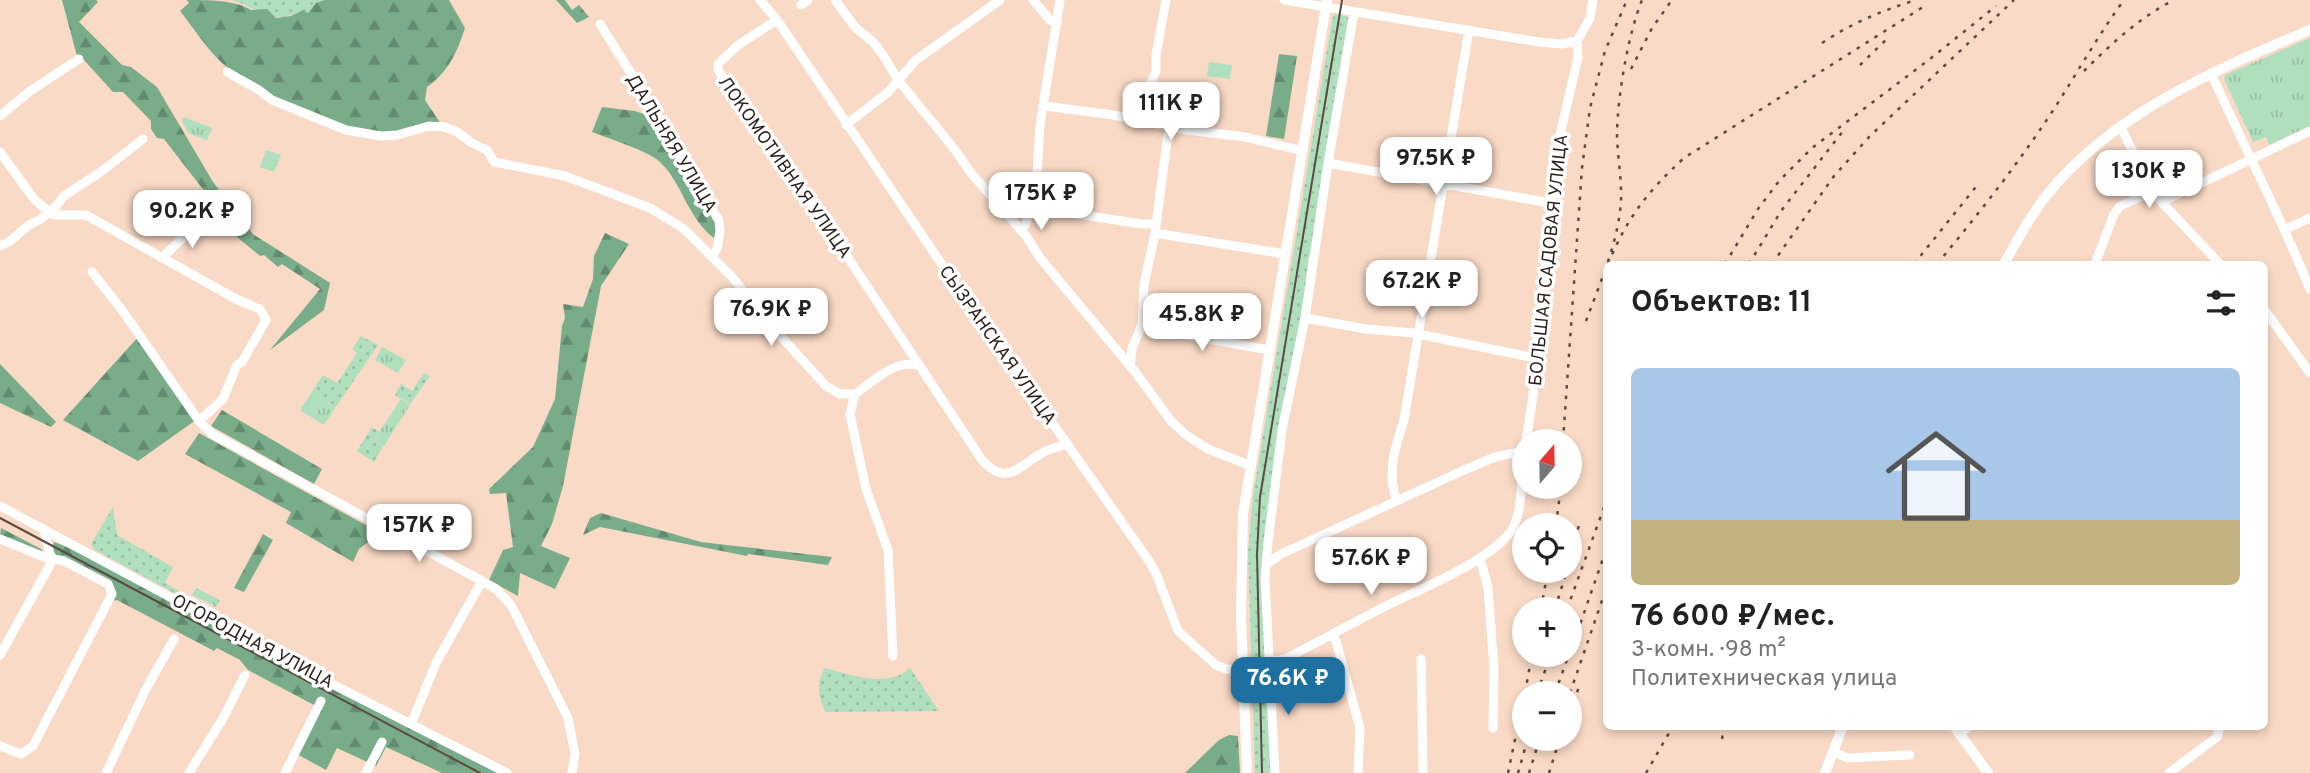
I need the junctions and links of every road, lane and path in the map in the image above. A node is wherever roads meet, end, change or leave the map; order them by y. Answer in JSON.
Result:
{"nodes":[{"id":1,"x":760,"y":0,"type":"edge"},
{"id":2,"x":835,"y":0,"type":"edge"},
{"id":3,"x":1000,"y":0,"type":"edge"},
{"id":4,"x":1033,"y":0,"type":"edge"},
{"id":5,"x":1060,"y":0,"type":"edge"},
{"id":6,"x":1166,"y":0,"type":"edge"},
{"id":7,"x":1284,"y":0,"type":"edge"},
{"id":8,"x":1593,"y":0,"type":"edge"},
{"id":9,"x":1326,"y":4,"type":"edge"},
{"id":10,"x":1354,"y":12,"type":"junction"},
{"id":11,"x":777,"y":20,"type":"junction"},
{"id":12,"x":1057,"y":23,"type":"junction"},
{"id":13,"x":600,"y":24,"type":"dead end"},
{"id":14,"x":1469,"y":30,"type":"junction"},
{"id":15,"x":2310,"y":30,"type":"edge"},
{"id":16,"x":1577,"y":41,"type":"junction"},
{"id":17,"x":79,"y":59,"type":"dead end"},
{"id":18,"x":227,"y":72,"type":"dead end"},
{"id":19,"x":2211,"y":73,"type":"junction"},
{"id":20,"x":898,"y":80,"type":"junction"},
{"id":21,"x":1045,"y":106,"type":"junction"},
{"id":22,"x":0,"y":116,"type":"edge"},
{"id":23,"x":1146,"y":121,"type":"junction"},
{"id":24,"x":846,"y":125,"type":"junction"},
{"id":25,"x":1169,"y":126,"type":"junction"},
{"id":26,"x":2122,"y":127,"type":"junction"},
{"id":27,"x":2310,"y":131,"type":"edge"},
{"id":28,"x":143,"y":139,"type":"dead end"},
{"id":29,"x":1303,"y":151,"type":"junction"},
{"id":30,"x":0,"y":152,"type":"edge"},
{"id":31,"x":2250,"y":160,"type":"junction"},
{"id":32,"x":1328,"y":163,"type":"junction"},
{"id":33,"x":1443,"y":183,"type":"junction"},
{"id":34,"x":2152,"y":191,"type":"junction"},
{"id":35,"x":2162,"y":202,"type":"junction"},
{"id":36,"x":1550,"y":203,"type":"junction"},
{"id":37,"x":1031,"y":207,"type":"junction"},
{"id":38,"x":50,"y":212,"type":"junction"},
{"id":39,"x":2310,"y":218,"type":"edge"},
{"id":40,"x":193,"y":223,"type":"dead end"},
{"id":41,"x":1156,"y":228,"type":"junction"},
{"id":42,"x":2286,"y":229,"type":"junction"},
{"id":43,"x":1021,"y":231,"type":"junction"},
{"id":44,"x":0,"y":246,"type":"edge"},
{"id":45,"x":1285,"y":254,"type":"junction"},
{"id":46,"x":712,"y":256,"type":"junction"},
{"id":47,"x":163,"y":257,"type":"junction"},
{"id":48,"x":2006,"y":261,"type":"edge"},
{"id":49,"x":2096,"y":261,"type":"edge"},
{"id":50,"x":2217,"y":261,"type":"edge"},
{"id":51,"x":92,"y":272,"type":"dead end"},
{"id":52,"x":2310,"y":289,"type":"edge"},
{"id":53,"x":2268,"y":315,"type":"edge"},
{"id":54,"x":1305,"y":318,"type":"junction"},
{"id":55,"x":1142,"y":325,"type":"junction"},
{"id":56,"x":1419,"y":334,"type":"junction"},
{"id":57,"x":1269,"y":349,"type":"junction"},
{"id":58,"x":1535,"y":358,"type":"junction"},
{"id":59,"x":918,"y":365,"type":"junction"},
{"id":60,"x":1130,"y":367,"type":"junction"},
{"id":61,"x":2310,"y":373,"type":"edge"},
{"id":62,"x":855,"y":394,"type":"junction"},
{"id":63,"x":199,"y":421,"type":"junction"},
{"id":64,"x":1529,"y":429,"type":"edge"},
{"id":65,"x":1068,"y":443,"type":"junction"},
{"id":66,"x":1512,"y":455,"type":"edge"},
{"id":67,"x":1251,"y":466,"type":"junction"},
{"id":68,"x":1396,"y":499,"type":"junction"},
{"id":69,"x":1518,"y":499,"type":"edge"},
{"id":70,"x":0,"y":506,"type":"edge"},
{"id":71,"x":44,"y":530,"type":"junction"},
{"id":72,"x":0,"y":539,"type":"edge"},
{"id":73,"x":51,"y":558,"type":"junction"},
{"id":74,"x":1480,"y":558,"type":"junction"},
{"id":75,"x":1267,"y":564,"type":"junction"},
{"id":76,"x":482,"y":581,"type":"junction"},
{"id":77,"x":1332,"y":635,"type":"junction"},
{"id":78,"x":174,"y":639,"type":"dead end"},
{"id":79,"x":0,"y":655,"type":"edge"},
{"id":80,"x":893,"y":656,"type":"dead end"},
{"id":81,"x":1421,"y":659,"type":"dead end"},
{"id":82,"x":1271,"y":662,"type":"junction"},
{"id":83,"x":1244,"y":670,"type":"junction"},
{"id":84,"x":245,"y":676,"type":"dead end"},
{"id":85,"x":321,"y":701,"type":"dead end"},
{"id":86,"x":411,"y":724,"type":"junction"},
{"id":87,"x":1493,"y":728,"type":"dead end"},
{"id":88,"x":1841,"y":730,"type":"edge"},
{"id":89,"x":1956,"y":730,"type":"edge"},
{"id":90,"x":2217,"y":730,"type":"edge"},
{"id":91,"x":382,"y":742,"type":"dead end"},
{"id":92,"x":0,"y":746,"type":"edge"},
{"id":93,"x":1833,"y":752,"type":"junction"},
{"id":94,"x":1910,"y":755,"type":"dead end"},
{"id":95,"x":106,"y":773,"type":"edge"},
{"id":96,"x":189,"y":773,"type":"edge"},
{"id":97,"x":285,"y":773,"type":"edge"},
{"id":98,"x":366,"y":773,"type":"edge"},
{"id":99,"x":507,"y":773,"type":"edge"},
{"id":100,"x":572,"y":773,"type":"edge"},
{"id":101,"x":1247,"y":773,"type":"edge"},
{"id":102,"x":1275,"y":773,"type":"edge"},
{"id":103,"x":1358,"y":773,"type":"edge"},
{"id":104,"x":1423,"y":773,"type":"edge"},
{"id":105,"x":1825,"y":773,"type":"edge"},
{"id":106,"x":1988,"y":773,"type":"edge"},
{"id":107,"x":2169,"y":773,"type":"edge"}],
"edges":[{"from":1,"to":11,"type":"street","name":"СЫЗРАНСКАЯ УЛИЦА"},
{"from":2,"to":20,"type":"street"},
{"from":3,"to":20,"type":"street"},
{"from":4,"to":12,"type":"street"},
{"from":5,"to":12,"type":"street"},
{"from":6,"to":23,"type":"street"},
{"from":7,"to":9,"type":"street"},
{"from":8,"to":16,"type":"street","name":"БОЛЬШАЯ САДОВАЯ УЛИЦА"},
{"from":9,"to":10,"type":"street"},
{"from":9,"to":29,"type":"main road"},
{"from":10,"to":14,"type":"street"},
{"from":10,"to":32,"type":"street"},
{"from":11,"to":24,"type":"street","name":"СЫЗРАНСКАЯ УЛИЦА"},
{"from":11,"to":59,"type":"street","name":"ЛОКОМОТИВНАЯ УЛИЦА"},
{"from":12,"to":21,"type":"street"},
{"from":13,"to":46,"type":"street","name":"ДАЛЬНЯЯ УЛИЦА"},
{"from":14,"to":16,"type":"street"},
{"from":14,"to":33,"type":"street"},
{"from":15,"to":19,"type":"main road"},
{"from":16,"to":36,"type":"street","name":"БОЛЬШАЯ САДОВАЯ УЛИЦА"},
{"from":17,"to":22,"type":"street"},
{"from":18,"to":46,"type":"street"},
{"from":19,"to":26,"type":"main road"},
{"from":19,"to":31,"type":"street"},
{"from":20,"to":24,"type":"street"},
{"from":20,"to":43,"type":"street"},
{"from":21,"to":23,"type":"street"},
{"from":21,"to":37,"type":"street"},
{"from":23,"to":25,"type":"street"},
{"from":24,"to":65,"type":"street","name":"СЫЗРАНСКАЯ УЛИЦА"},
{"from":25,"to":29,"type":"street"},
{"from":25,"to":41,"type":"street"},
{"from":26,"to":34,"type":"street"},
{"from":26,"to":48,"type":"main road"},
{"from":27,"to":31,"type":"street"},
{"from":28,"to":38,"type":"street"},
{"from":29,"to":45,"type":"main road"},
{"from":30,"to":38,"type":"street"},
{"from":31,"to":35,"type":"street"},
{"from":31,"to":42,"type":"street"},
{"from":32,"to":33,"type":"street"},
{"from":32,"to":54,"type":"street"},
{"from":33,"to":36,"type":"street"},
{"from":33,"to":56,"type":"street"},
{"from":34,"to":35,"type":"street"},
{"from":34,"to":49,"type":"street"},
{"from":35,"to":50,"type":"street"},
{"from":36,"to":58,"type":"street","name":"БОЛЬШАЯ САДОВАЯ УЛИЦА"},
{"from":37,"to":41,"type":"street"},
{"from":37,"to":43,"type":"street"},
{"from":38,"to":44,"type":"street"},
{"from":38,"to":47,"type":"street"},
{"from":39,"to":42,"type":"street"},
{"from":40,"to":47,"type":"street"},
{"from":41,"to":45,"type":"street"},
{"from":41,"to":55,"type":"street"},
{"from":42,"to":52,"type":"street"},
{"from":43,"to":60,"type":"street"},
{"from":45,"to":57,"type":"main road"},
{"from":46,"to":62,"type":"street"},
{"from":47,"to":63,"type":"street"},
{"from":51,"to":63,"type":"street"},
{"from":53,"to":61,"type":"street"},
{"from":54,"to":56,"type":"street"},
{"from":54,"to":75,"type":"street"},
{"from":55,"to":57,"type":"street"},
{"from":55,"to":60,"type":"street"},
{"from":56,"to":58,"type":"street"},
{"from":56,"to":68,"type":"street"},
{"from":57,"to":67,"type":"main road"},
{"from":58,"to":64,"type":"street","name":"БОЛЬШАЯ САДОВАЯ УЛИЦА"},
{"from":59,"to":62,"type":"street"},
{"from":59,"to":65,"type":"street","name":"ЛОКОМОТИВНАЯ УЛИЦА"},
{"from":60,"to":67,"type":"street"},
{"from":62,"to":80,"type":"street"},
{"from":63,"to":76,"type":"street"},
{"from":65,"to":83,"type":"street","name":"СЫЗРАНСКАЯ УЛИЦА"},
{"from":66,"to":68,"type":"street"},
{"from":67,"to":83,"type":"main road"},
{"from":68,"to":75,"type":"street"},
{"from":69,"to":74,"type":"street"},
{"from":70,"to":71,"type":"street","name":"ОГОРОДНАЯ УЛИЦА"},
{"from":71,"to":73,"type":"street"},
{"from":71,"to":86,"type":"street","name":"ОГОРОДНАЯ УЛИЦА"},
{"from":72,"to":73,"type":"street"},
{"from":73,"to":79,"type":"street"},
{"from":73,"to":92,"type":"street"},
{"from":74,"to":77,"type":"street"},
{"from":74,"to":87,"type":"street"},
{"from":75,"to":82,"type":"street"},
{"from":76,"to":86,"type":"street"},
{"from":76,"to":100,"type":"street"},
{"from":77,"to":82,"type":"street"},
{"from":77,"to":103,"type":"street"},
{"from":78,"to":95,"type":"street"},
{"from":81,"to":104,"type":"street"},
{"from":82,"to":102,"type":"street"},
{"from":83,"to":101,"type":"main road"},
{"from":84,"to":96,"type":"street"},
{"from":85,"to":97,"type":"street"},
{"from":86,"to":99,"type":"street","name":"ОГОРОДНАЯ УЛИЦА"},
{"from":88,"to":93,"type":"main road"},
{"from":89,"to":106,"type":"main road"},
{"from":90,"to":107,"type":"street"},
{"from":91,"to":98,"type":"street"},
{"from":93,"to":94,"type":"street"},
{"from":93,"to":105,"type":"main road"}]}
